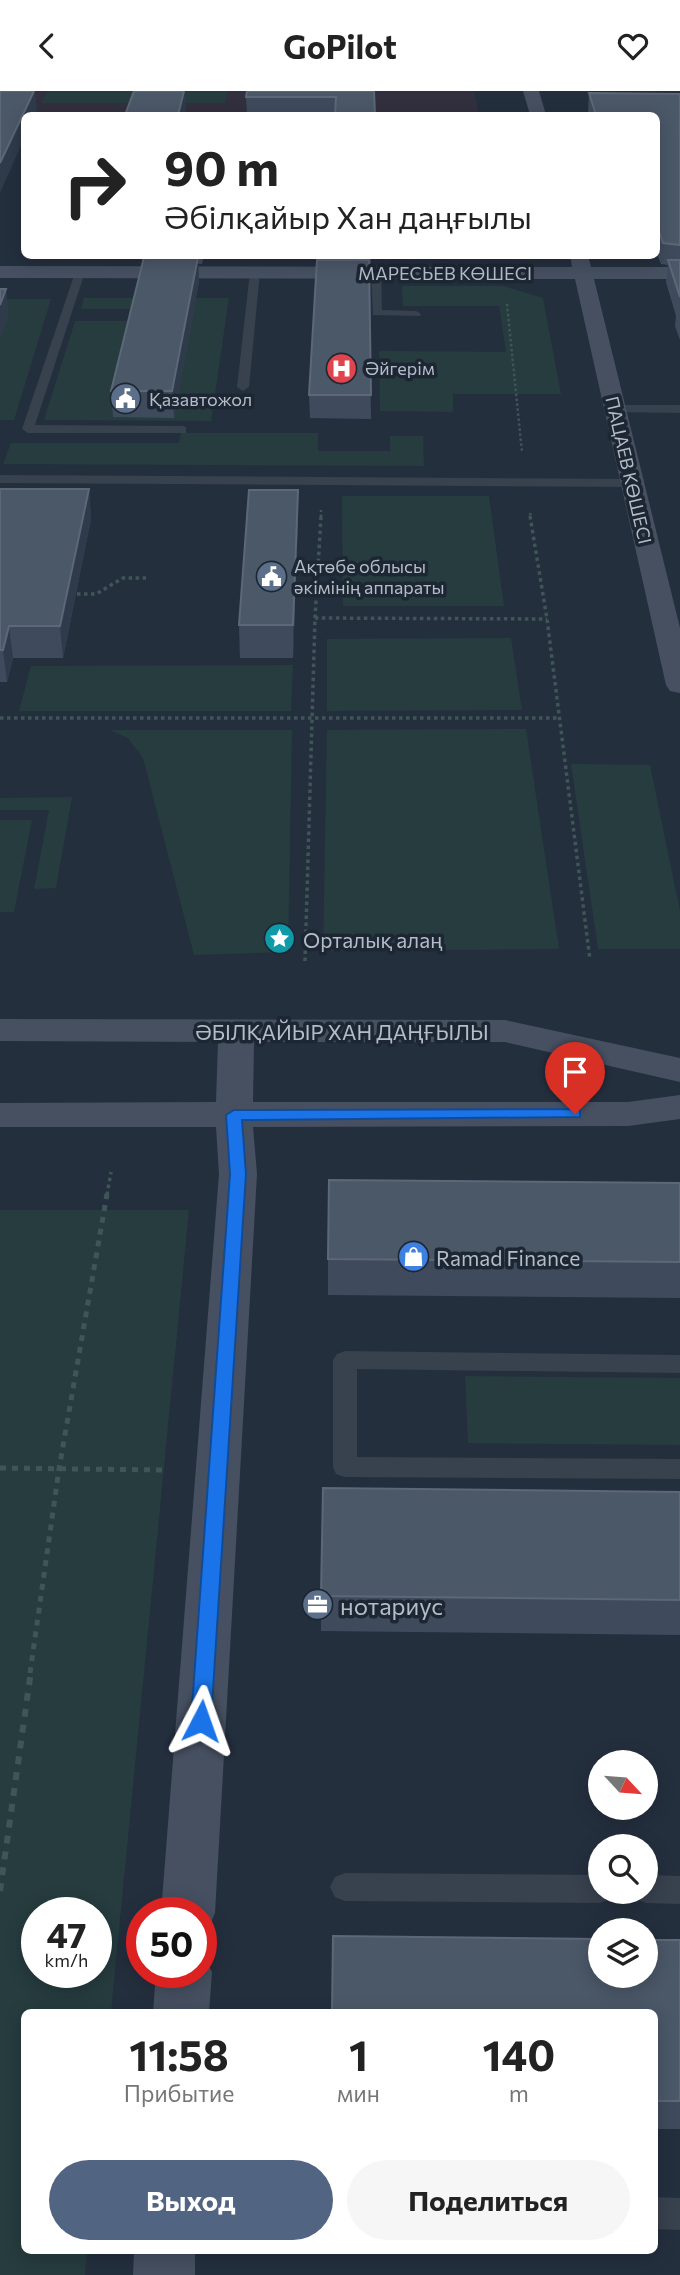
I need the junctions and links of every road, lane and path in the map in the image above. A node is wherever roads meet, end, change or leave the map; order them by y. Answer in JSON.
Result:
{"nodes":[{"id":1,"x":531,"y":91,"type":"edge"},
{"id":2,"x":537,"y":112,"type":"edge"},
{"id":3,"x":582,"y":264,"type":"edge"},
{"id":4,"x":0,"y":272,"type":"edge"},
{"id":5,"x":80,"y":272,"type":"junction"},
{"id":6,"x":255,"y":272,"type":"junction"},
{"id":7,"x":376,"y":273,"type":"junction"},
{"id":8,"x":680,"y":273,"type":"edge"},
{"id":9,"x":507,"y":299,"type":"dead end"},
{"id":10,"x":416,"y":314,"type":"dead end"},
{"id":11,"x":243,"y":387,"type":"dead end"},
{"id":12,"x":613,"y":408,"type":"junction"},
{"id":13,"x":680,"y":409,"type":"edge"},
{"id":14,"x":182,"y":430,"type":"dead end"},
{"id":15,"x":0,"y":479,"type":"edge"},
{"id":16,"x":322,"y":482,"type":"junction"},
{"id":17,"x":525,"y":483,"type":"junction"},
{"id":18,"x":631,"y":483,"type":"junction"},
{"id":19,"x":146,"y":578,"type":"dead end"},
{"id":20,"x":69,"y":594,"type":"edge"},
{"id":21,"x":316,"y":618,"type":"junction"},
{"id":22,"x":547,"y":619,"type":"junction"},
{"id":23,"x":680,"y":685,"type":"edge"},
{"id":24,"x":0,"y":718,"type":"edge"},
{"id":25,"x":312,"y":718,"type":"junction"},
{"id":26,"x":559,"y":718,"type":"junction"},
{"id":27,"x":590,"y":960,"type":"dead end"},
{"id":28,"x":305,"y":961,"type":"dead end"},
{"id":29,"x":0,"y":1030,"type":"edge"},
{"id":30,"x":236,"y":1032,"type":"junction"},
{"id":31,"x":680,"y":1070,"type":"edge"},
{"id":32,"x":680,"y":1107,"type":"edge"},
{"id":33,"x":0,"y":1115,"type":"edge"},
{"id":34,"x":234,"y":1115,"type":"junction"},
{"id":35,"x":111,"y":1172,"type":"dead end"},
{"id":36,"x":680,"y":1364,"type":"edge"},
{"id":37,"x":0,"y":1468,"type":"edge"},
{"id":38,"x":59,"y":1469,"type":"junction"},
{"id":39,"x":680,"y":1469,"type":"edge"},
{"id":40,"x":164,"y":1470,"type":"dead end"},
{"id":41,"x":345,"y":1887,"type":"dead end"},
{"id":42,"x":588,"y":1889,"type":"edge"},
{"id":43,"x":658,"y":1889,"type":"edge"},
{"id":44,"x":680,"y":1890,"type":"edge"},
{"id":45,"x":0,"y":1891,"type":"edge"},
{"id":46,"x":189,"y":1897,"type":"edge"},
{"id":47,"x":183,"y":1988,"type":"edge"},
{"id":48,"x":181,"y":2009,"type":"edge"},
{"id":49,"x":658,"y":2213,"type":"edge"},
{"id":50,"x":680,"y":2214,"type":"edge"},
{"id":51,"x":165,"y":2254,"type":"edge"},
{"id":52,"x":164,"y":2275,"type":"edge"}],
"edges":[{"from":1,"to":2,"type":"main road"},
{"from":3,"to":7,"type":"main road","name":"МАРЕСЬЕВ КӨШЕСІ"},
{"from":3,"to":8,"type":"main road","name":"МАРЕСЬЕВ КӨШЕСІ"},
{"from":3,"to":12,"type":"main road","name":"ПАЦАЕВ КӨШЕСІ"},
{"from":4,"to":5,"type":"main road","name":"МАРЕСЬЕВ КӨШЕСІ"},
{"from":5,"to":6,"type":"main road","name":"МАРЕСЬЕВ КӨШЕСІ"},
{"from":5,"to":14,"type":"lane"},
{"from":6,"to":7,"type":"main road","name":"МАРЕСЬЕВ КӨШЕСІ"},
{"from":6,"to":11,"type":"lane"},
{"from":7,"to":10,"type":"lane"},
{"from":9,"to":17,"type":"path"},
{"from":12,"to":13,"type":"lane"},
{"from":12,"to":18,"type":"main road","name":"ПАЦАЕВ КӨШЕСІ"},
{"from":15,"to":16,"type":"lane"},
{"from":16,"to":17,"type":"lane"},
{"from":16,"to":21,"type":"path"},
{"from":17,"to":18,"type":"lane"},
{"from":17,"to":22,"type":"path"},
{"from":18,"to":23,"type":"main road","name":"ПАЦАЕВ КӨШЕСІ"},
{"from":19,"to":20,"type":"path"},
{"from":21,"to":22,"type":"path"},
{"from":21,"to":25,"type":"path"},
{"from":22,"to":26,"type":"path"},
{"from":24,"to":25,"type":"path"},
{"from":25,"to":26,"type":"path"},
{"from":25,"to":28,"type":"path"},
{"from":26,"to":27,"type":"path"},
{"from":29,"to":30,"type":"main road","name":"ӘБІЛҚАЙЫР ХАН ДАҢҒЫЛЫ"},
{"from":30,"to":31,"type":"main road","name":"ӘБІЛҚАЙЫР ХАН ДАҢҒЫЛЫ"},
{"from":30,"to":34,"type":"main road"},
{"from":32,"to":34,"type":"main road"},
{"from":33,"to":34,"type":"main road"},
{"from":34,"to":46,"type":"main road"},
{"from":35,"to":38,"type":"path"},
{"from":36,"to":39,"type":"lane"},
{"from":37,"to":38,"type":"path"},
{"from":38,"to":40,"type":"path"},
{"from":38,"to":45,"type":"path"},
{"from":41,"to":42,"type":"lane"},
{"from":43,"to":44,"type":"lane"},
{"from":47,"to":48,"type":"main road"},
{"from":49,"to":50,"type":"lane"},
{"from":51,"to":52,"type":"main road"}]}
